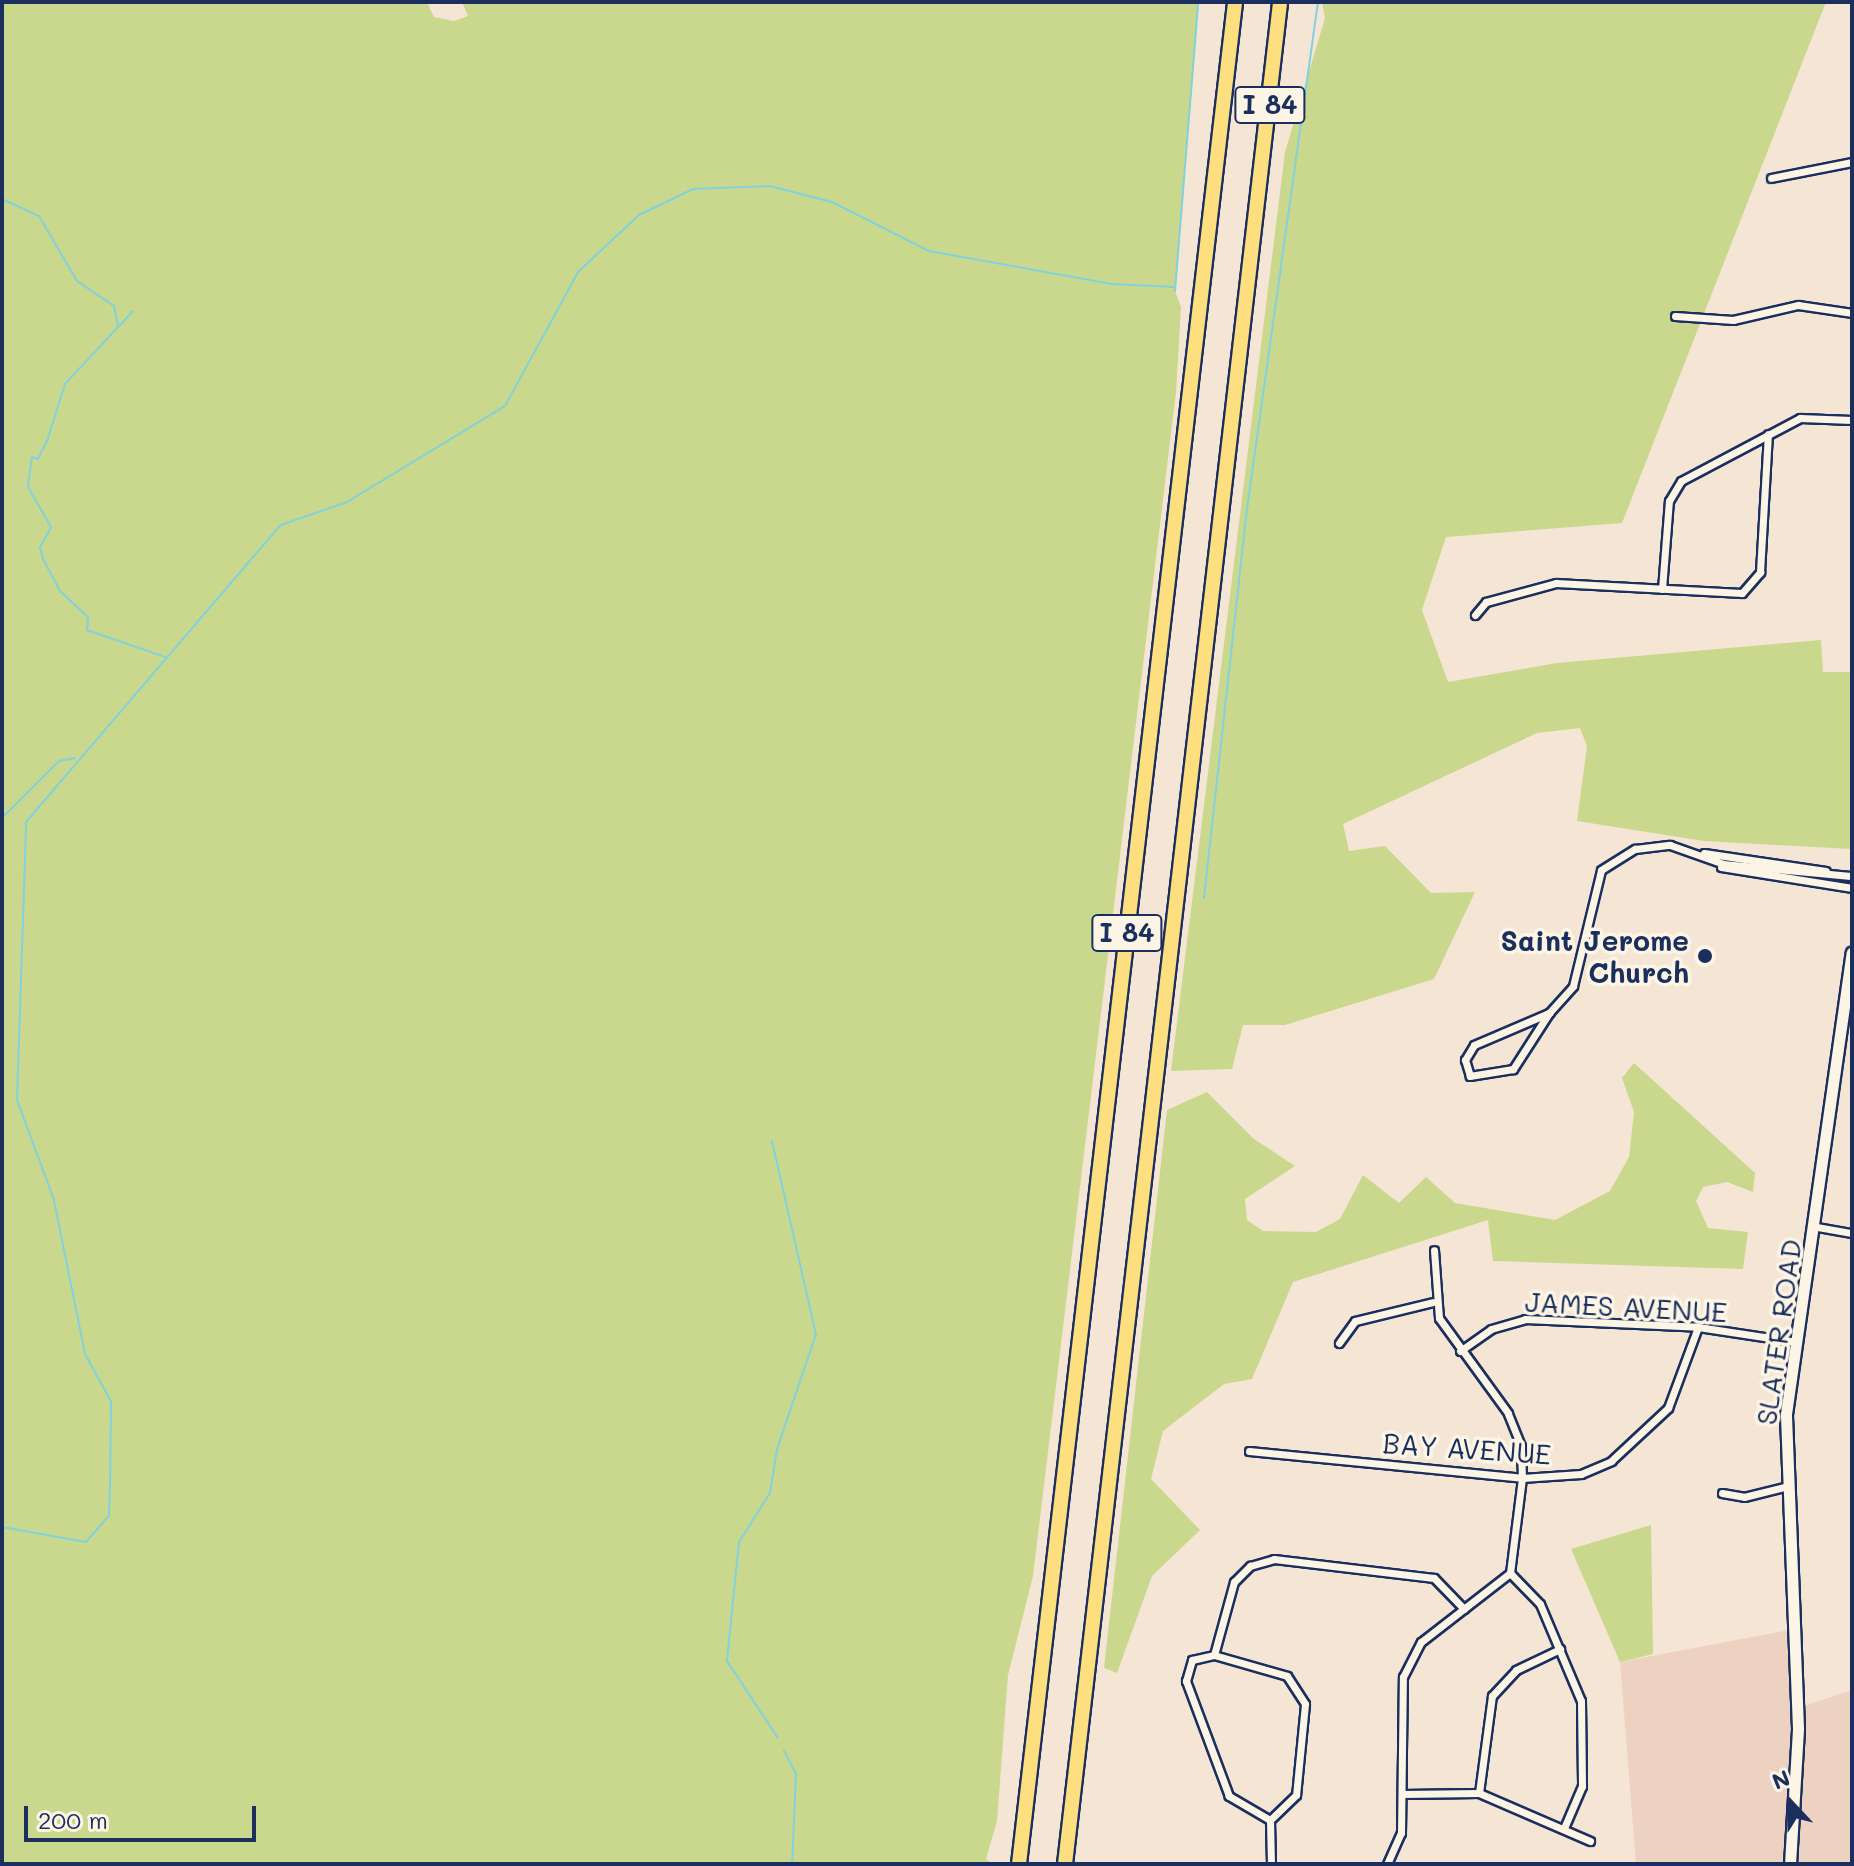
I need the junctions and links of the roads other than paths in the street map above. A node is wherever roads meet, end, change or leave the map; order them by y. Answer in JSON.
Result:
{"nodes":[{"id":1,"x":1235,"y":2,"type":"edge"},
{"id":2,"x":1280,"y":2,"type":"edge"},
{"id":3,"x":1287,"y":2,"type":"edge"},
{"id":4,"x":1278,"y":32,"type":"junction"},
{"id":5,"x":1852,"y":162,"type":"edge"},
{"id":6,"x":1771,"y":178,"type":"dead end"},
{"id":7,"x":1852,"y":313,"type":"edge"},
{"id":8,"x":1675,"y":316,"type":"dead end"},
{"id":9,"x":1852,"y":420,"type":"edge"},
{"id":10,"x":1768,"y":434,"type":"junction"},
{"id":11,"x":1662,"y":589,"type":"junction"},
{"id":12,"x":1475,"y":615,"type":"dead end"},
{"id":13,"x":1698,"y":853,"type":"junction"},
{"id":14,"x":1852,"y":876,"type":"edge"},
{"id":15,"x":1852,"y":888,"type":"edge"},
{"id":16,"x":1852,"y":953,"type":"edge"},
{"id":17,"x":1549,"y":1013,"type":"junction"},
{"id":18,"x":1817,"y":1227,"type":"junction"},
{"id":19,"x":1852,"y":1233,"type":"edge"},
{"id":20,"x":1434,"y":1250,"type":"dead end"},
{"id":21,"x":1433,"y":1302,"type":"junction"},
{"id":22,"x":1698,"y":1327,"type":"junction"},
{"id":23,"x":1797,"y":1342,"type":"junction"},
{"id":24,"x":1339,"y":1343,"type":"dead end"},
{"id":25,"x":1460,"y":1351,"type":"junction"},
{"id":26,"x":1249,"y":1451,"type":"dead end"},
{"id":27,"x":1522,"y":1478,"type":"junction"},
{"id":28,"x":1788,"y":1486,"type":"junction"},
{"id":29,"x":1722,"y":1493,"type":"dead end"},
{"id":30,"x":1510,"y":1573,"type":"junction"},
{"id":31,"x":1464,"y":1609,"type":"junction"},
{"id":32,"x":1560,"y":1649,"type":"junction"},
{"id":33,"x":1214,"y":1655,"type":"junction"},
{"id":34,"x":1479,"y":1793,"type":"junction"},
{"id":35,"x":1402,"y":1794,"type":"junction"},
{"id":36,"x":1270,"y":1820,"type":"junction"},
{"id":37,"x":1564,"y":1828,"type":"junction"},
{"id":38,"x":1590,"y":1841,"type":"dead end"},
{"id":39,"x":1019,"y":1864,"type":"edge"},
{"id":40,"x":1065,"y":1864,"type":"edge"},
{"id":41,"x":1271,"y":1864,"type":"edge"},
{"id":42,"x":1387,"y":1864,"type":"edge"},
{"id":43,"x":1790,"y":1864,"type":"edge"}],
"edges":[{"from":1,"to":39,"type":"highway","number":"I 84"},
{"from":2,"to":4,"type":"highway","number":"I 84"},
{"from":3,"to":4,"type":"highway"},
{"from":4,"to":40,"type":"highway","number":"I 84"},
{"from":5,"to":6,"type":"street"},
{"from":7,"to":8,"type":"street"},
{"from":9,"to":10,"type":"street"},
{"from":10,"to":11,"type":"street"},
{"from":10,"to":11,"type":"street"},
{"from":11,"to":12,"type":"street"},
{"from":13,"to":14,"type":"street"},
{"from":13,"to":15,"type":"street"},
{"from":13,"to":17,"type":"street"},
{"from":16,"to":18,"type":"main road","name":"SLATER ROAD"},
{"from":17,"to":17,"type":"street"},
{"from":18,"to":19,"type":"street"},
{"from":18,"to":23,"type":"main road","name":"SLATER ROAD"},
{"from":20,"to":21,"type":"street"},
{"from":21,"to":24,"type":"street"},
{"from":21,"to":25,"type":"street"},
{"from":22,"to":23,"type":"street","name":"JAMES AVENUE"},
{"from":22,"to":25,"type":"street","name":"JAMES AVENUE"},
{"from":22,"to":27,"type":"street","name":"BAY AVENUE"},
{"from":23,"to":28,"type":"main road","name":"SLATER ROAD"},
{"from":25,"to":27,"type":"street"},
{"from":26,"to":27,"type":"street","name":"BAY AVENUE"},
{"from":27,"to":30,"type":"street"},
{"from":28,"to":29,"type":"street"},
{"from":28,"to":43,"type":"main road","name":"SLATER ROAD"},
{"from":30,"to":31,"type":"street"},
{"from":30,"to":32,"type":"street"},
{"from":31,"to":33,"type":"street"},
{"from":31,"to":35,"type":"street"},
{"from":32,"to":34,"type":"street"},
{"from":32,"to":37,"type":"street"},
{"from":33,"to":36,"type":"street"},
{"from":33,"to":36,"type":"street"},
{"from":34,"to":35,"type":"street"},
{"from":34,"to":37,"type":"street"},
{"from":35,"to":42,"type":"street"},
{"from":36,"to":41,"type":"street"},
{"from":37,"to":38,"type":"street"}]}
